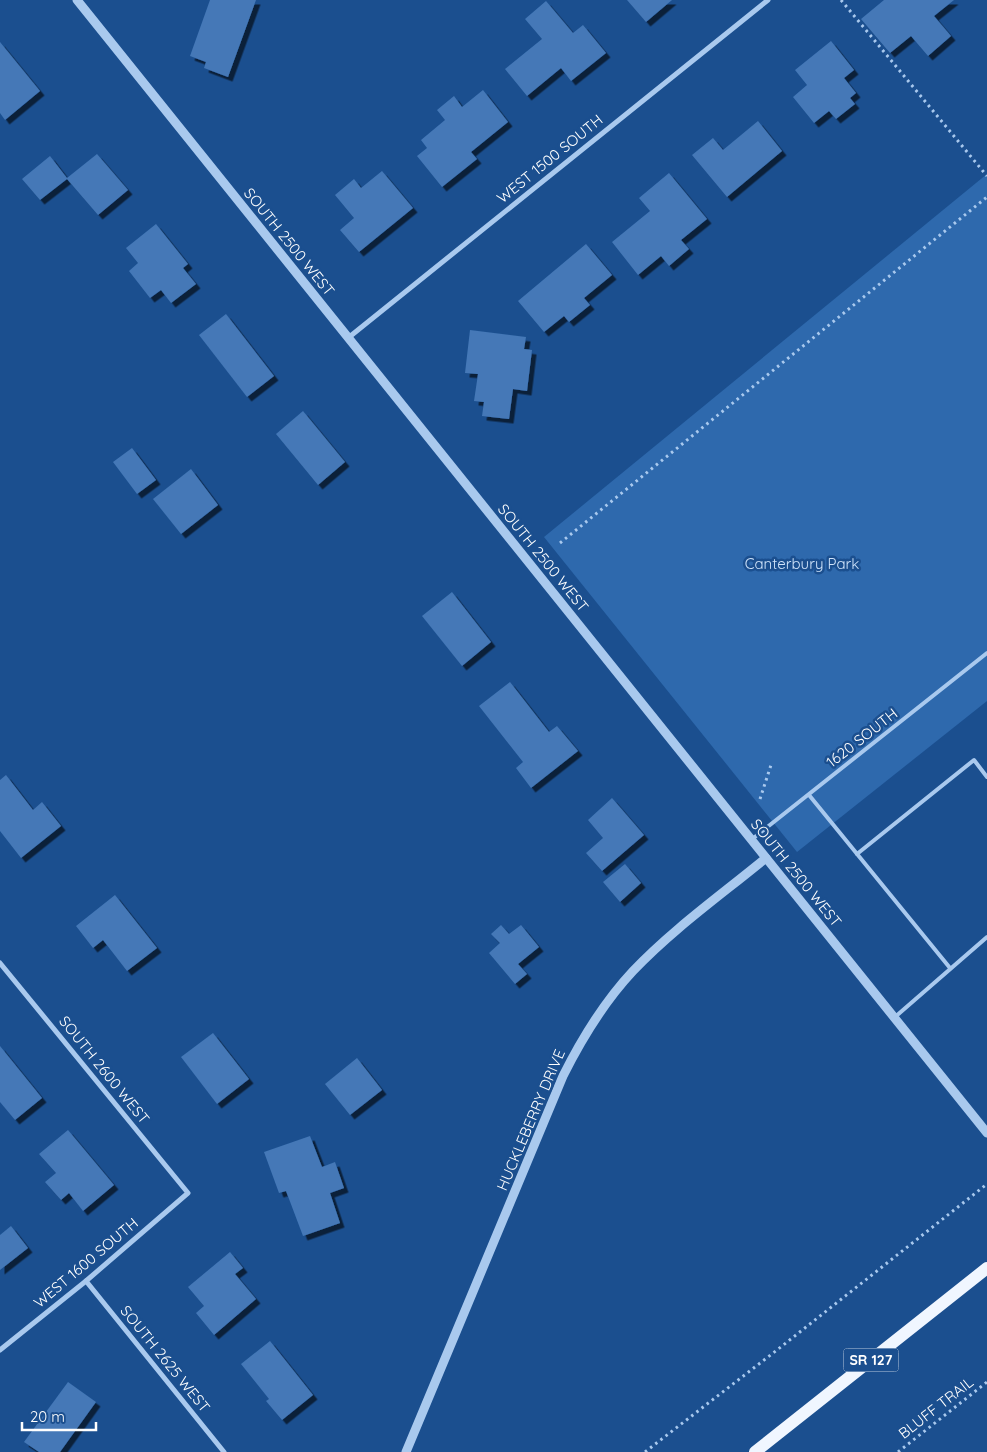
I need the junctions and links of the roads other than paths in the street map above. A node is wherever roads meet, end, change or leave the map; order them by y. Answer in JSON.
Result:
{"nodes":[{"id":1,"x":77,"y":0,"type":"edge"},
{"id":2,"x":768,"y":0,"type":"edge"},
{"id":3,"x":348,"y":338,"type":"junction"},
{"id":4,"x":987,"y":653,"type":"edge"},
{"id":5,"x":987,"y":777,"type":"edge"},
{"id":6,"x":809,"y":795,"type":"junction"},
{"id":7,"x":752,"y":840,"type":"junction"},
{"id":8,"x":857,"y":854,"type":"junction"},
{"id":9,"x":766,"y":858,"type":"junction"},
{"id":10,"x":987,"y":937,"type":"edge"},
{"id":11,"x":0,"y":963,"type":"edge"},
{"id":12,"x":950,"y":968,"type":"junction"},
{"id":13,"x":894,"y":1017,"type":"junction"},
{"id":14,"x":987,"y":1133,"type":"edge"},
{"id":15,"x":188,"y":1193,"type":"joint"},
{"id":16,"x":987,"y":1268,"type":"edge"},
{"id":17,"x":86,"y":1281,"type":"junction"},
{"id":18,"x":0,"y":1350,"type":"edge"},
{"id":19,"x":224,"y":1452,"type":"edge"},
{"id":20,"x":406,"y":1452,"type":"edge"},
{"id":21,"x":755,"y":1452,"type":"edge"}],
"edges":[{"from":1,"to":3,"type":"street","name":"SOUTH 2500 WEST"},
{"from":2,"to":3,"type":"street","name":"WEST 1500 SOUTH"},
{"from":3,"to":7,"type":"street","name":"SOUTH 2500 WEST"},
{"from":4,"to":6,"type":"lane","name":"1620 SOUTH"},
{"from":5,"to":8,"type":"lane"},
{"from":6,"to":7,"type":"lane","name":"1620 SOUTH"},
{"from":6,"to":8,"type":"lane"},
{"from":7,"to":9,"type":"street","name":"SOUTH 2500 WEST"},
{"from":8,"to":12,"type":"lane"},
{"from":9,"to":13,"type":"street","name":"SOUTH 2500 WEST"},
{"from":9,"to":20,"type":"street","name":"HUCKLEBERRY DRIVE"},
{"from":10,"to":12,"type":"lane"},
{"from":11,"to":15,"type":"street","name":"SOUTH 2600 WEST"},
{"from":12,"to":13,"type":"lane"},
{"from":13,"to":14,"type":"street","name":"SOUTH 2500 WEST"},
{"from":15,"to":17,"type":"street","name":"WEST 1600 SOUTH"},
{"from":16,"to":21,"type":"main road","number":"SR 127"},
{"from":17,"to":18,"type":"street","name":"WEST 1600 SOUTH"},
{"from":17,"to":19,"type":"street","name":"SOUTH 2625 WEST"}]}
